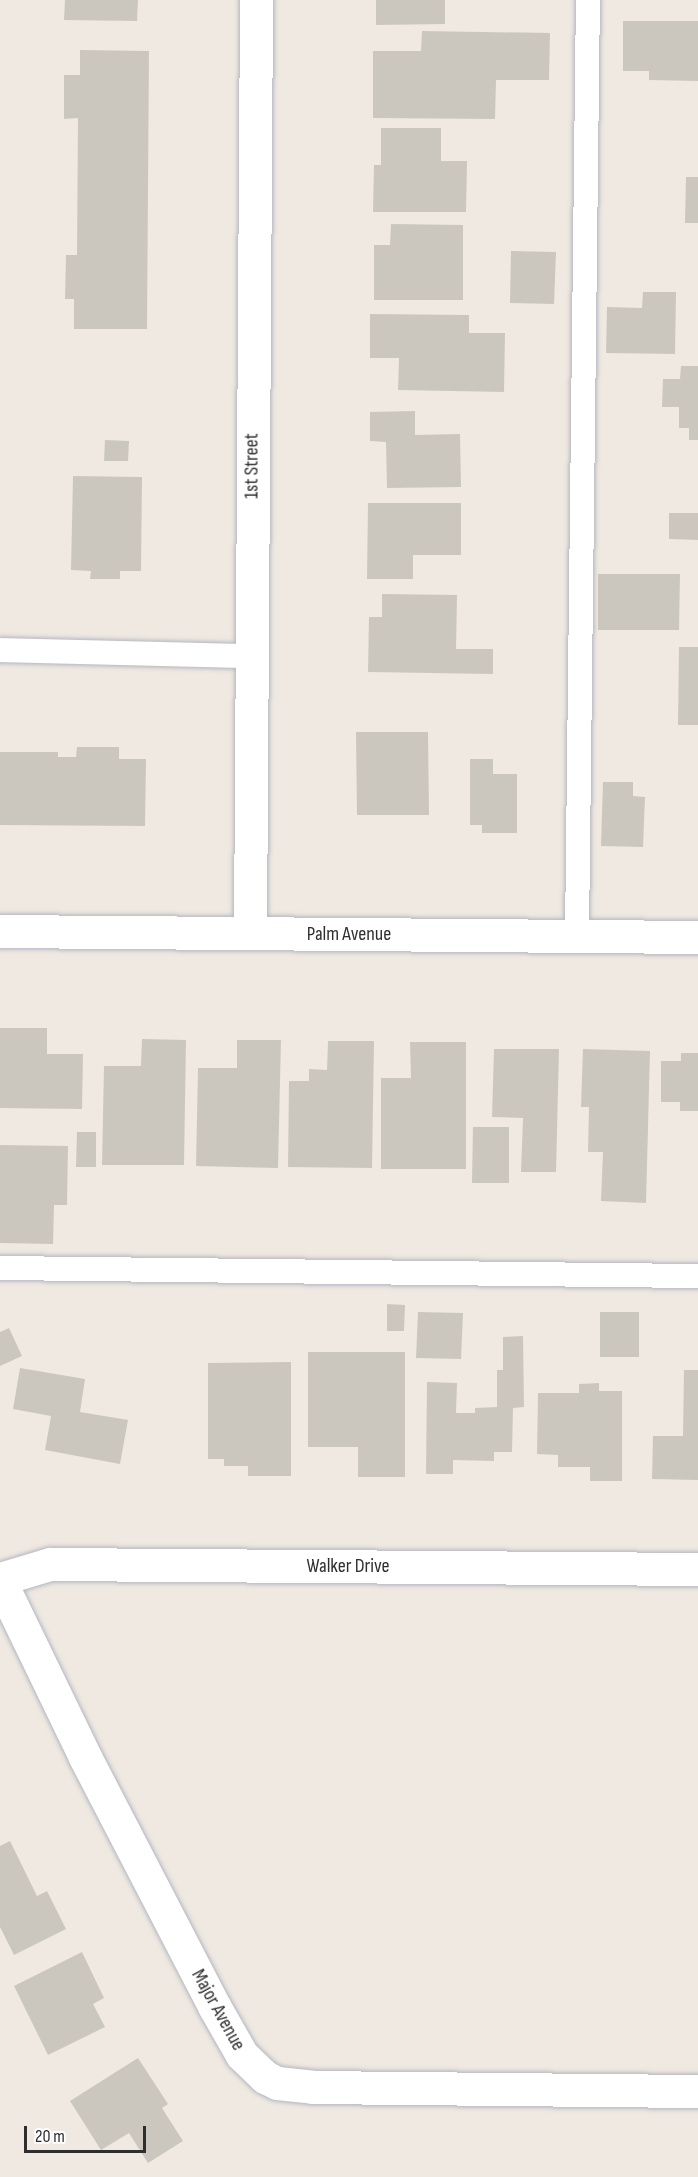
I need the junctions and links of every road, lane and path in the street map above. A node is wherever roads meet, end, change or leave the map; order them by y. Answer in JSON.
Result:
{"nodes":[{"id":1,"x":256,"y":0,"type":"edge"},
{"id":2,"x":588,"y":0,"type":"edge"},
{"id":3,"x":0,"y":650,"type":"edge"},
{"id":4,"x":251,"y":656,"type":"junction"},
{"id":5,"x":0,"y":931,"type":"edge"},
{"id":6,"x":250,"y":933,"type":"junction"},
{"id":7,"x":577,"y":935,"type":"junction"},
{"id":8,"x":698,"y":937,"type":"edge"},
{"id":9,"x":0,"y":1268,"type":"edge"},
{"id":10,"x":698,"y":1276,"type":"edge"},
{"id":11,"x":698,"y":1569,"type":"edge"},
{"id":12,"x":0,"y":1580,"type":"edge"},
{"id":13,"x":698,"y":2091,"type":"edge"}],
"edges":[{"from":1,"to":4,"type":"street","name":"1st Street"},
{"from":2,"to":7,"type":"lane"},
{"from":3,"to":4,"type":"lane"},
{"from":4,"to":6,"type":"street","name":"1st Street"},
{"from":5,"to":6,"type":"street","name":"Palm Avenue"},
{"from":6,"to":7,"type":"street","name":"Palm Avenue"},
{"from":7,"to":8,"type":"street","name":"Palm Avenue"},
{"from":9,"to":10,"type":"lane"},
{"from":11,"to":12,"type":"street","name":"Walker Drive"},
{"from":12,"to":13,"type":"street","name":"Major Avenue"}]}
